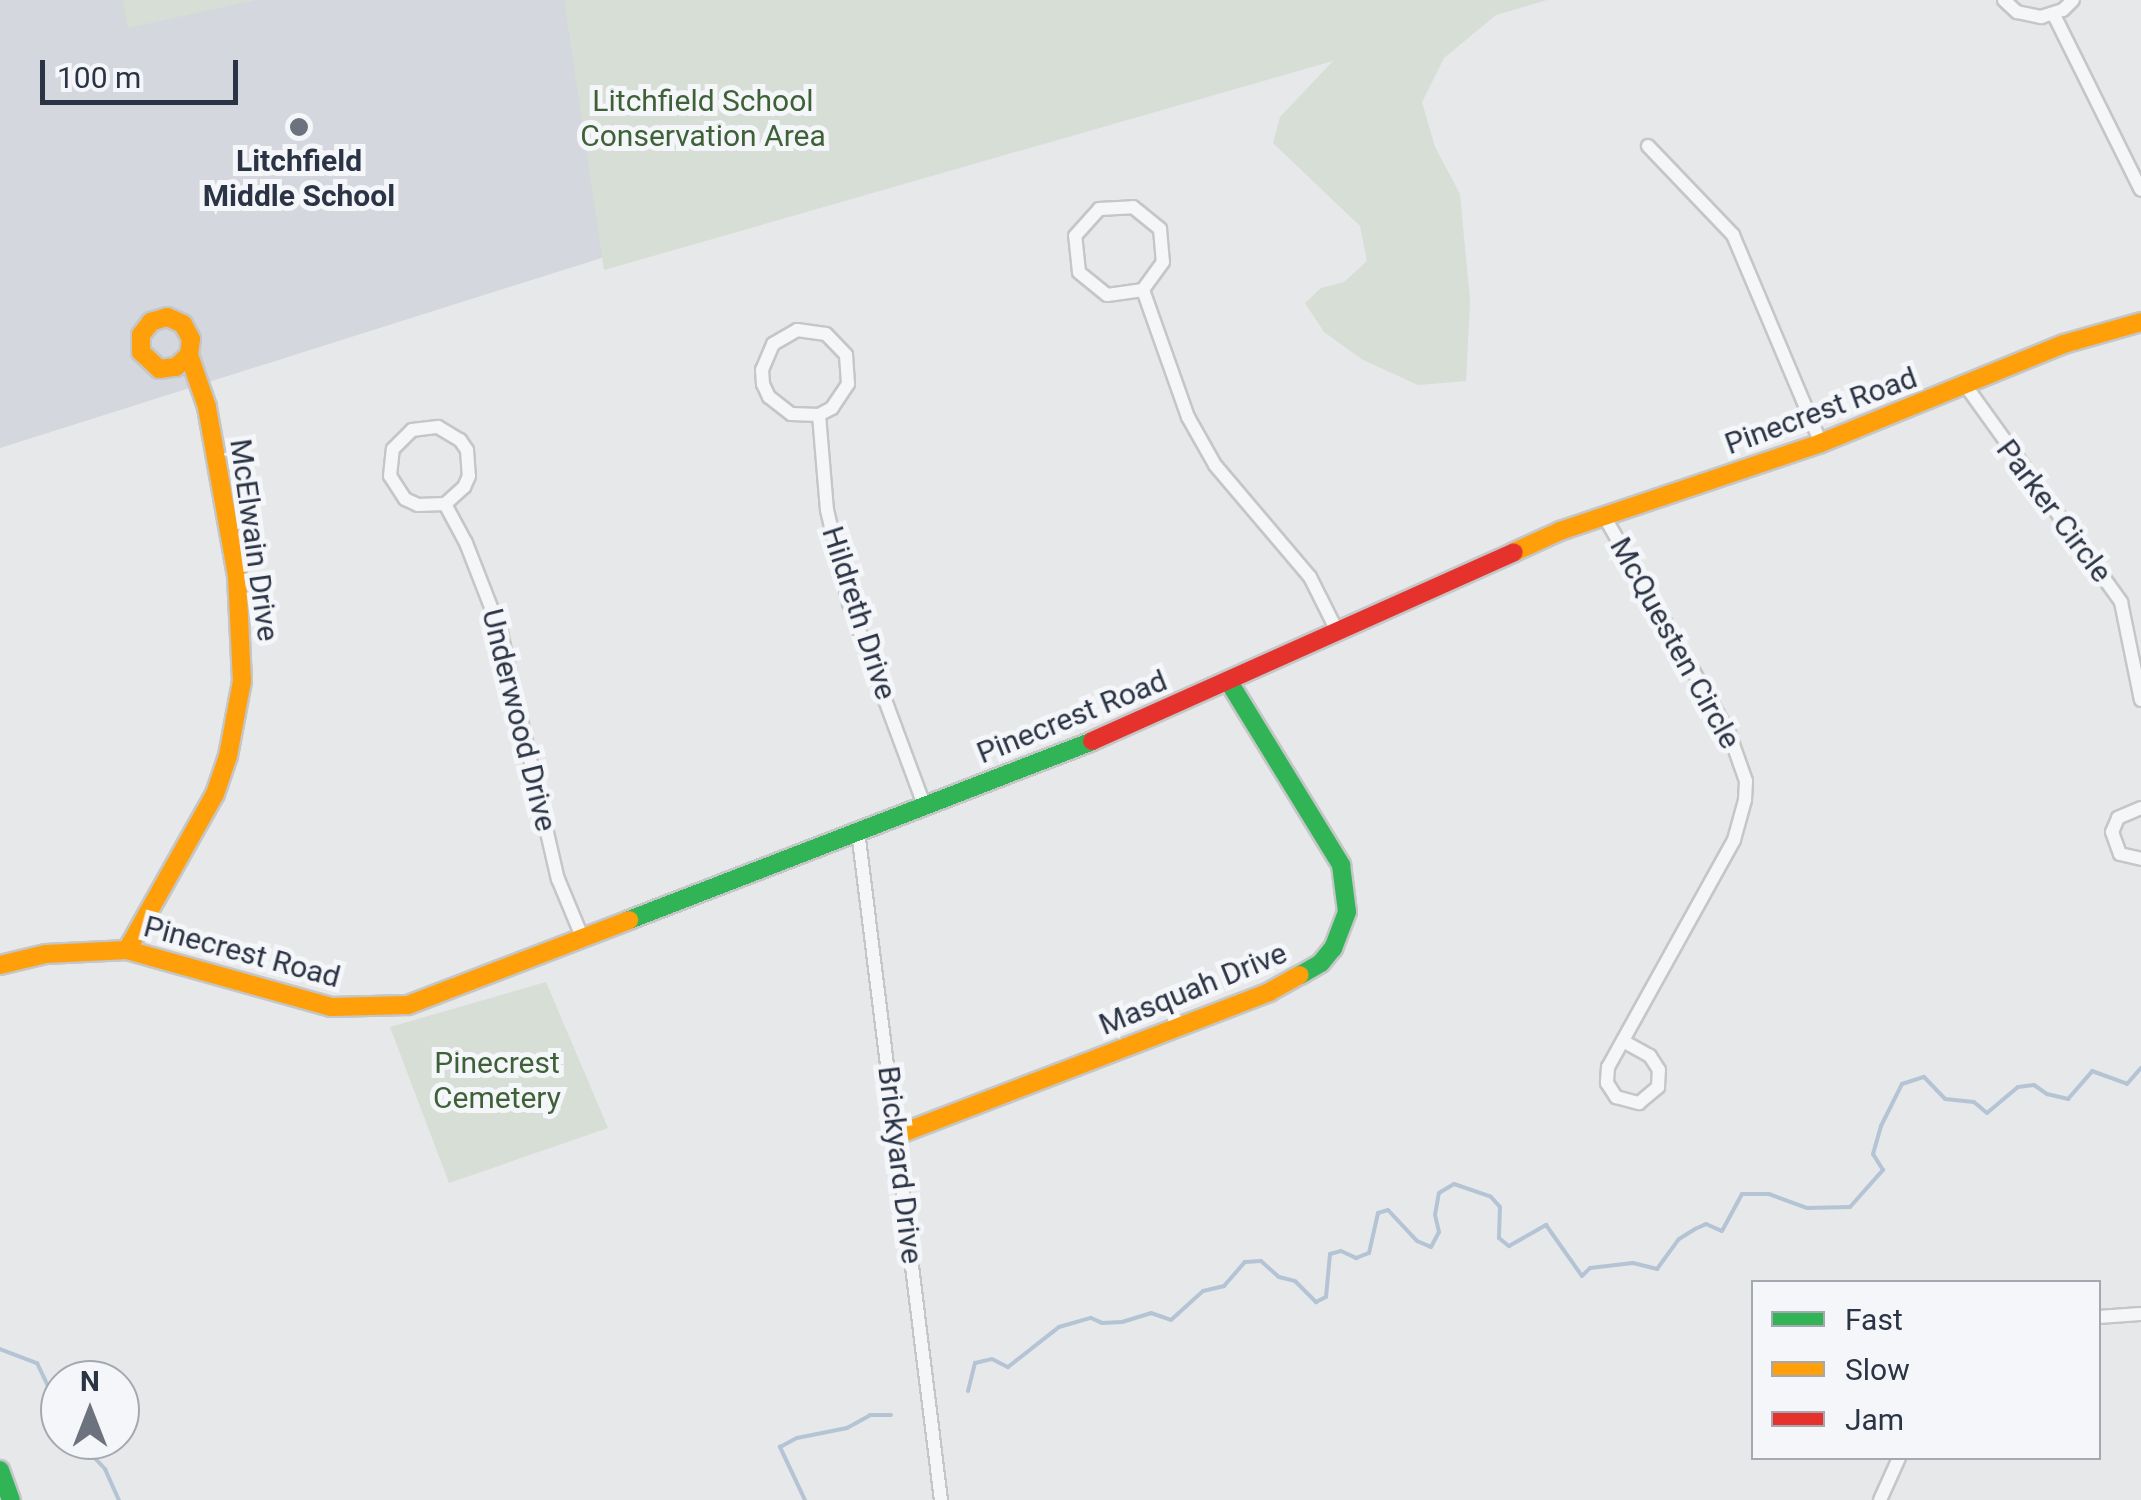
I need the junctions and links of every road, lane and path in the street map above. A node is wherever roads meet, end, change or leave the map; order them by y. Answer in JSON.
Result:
{"nodes":[{"id":1,"x":2004,"y":0,"type":"edge"},
{"id":2,"x":2074,"y":0,"type":"edge"},
{"id":3,"x":2054,"y":15,"type":"junction"},
{"id":4,"x":1648,"y":146,"type":"dead end"},
{"id":5,"x":2141,"y":190,"type":"edge"},
{"id":6,"x":1143,"y":290,"type":"junction"},
{"id":7,"x":2141,"y":322,"type":"edge"},
{"id":8,"x":188,"y":355,"type":"dead end"},
{"id":9,"x":1966,"y":386,"type":"junction"},
{"id":10,"x":819,"y":415,"type":"junction"},
{"id":11,"x":1821,"y":443,"type":"junction"},
{"id":12,"x":445,"y":504,"type":"junction"},
{"id":13,"x":1604,"y":516,"type":"junction"},
{"id":14,"x":1337,"y":631,"type":"junction"},
{"id":15,"x":1229,"y":682,"type":"junction"},
{"id":16,"x":2141,"y":700,"type":"edge"},
{"id":17,"x":924,"y":805,"type":"junction"},
{"id":18,"x":2141,"y":808,"type":"edge"},
{"id":19,"x":858,"y":831,"type":"junction"},
{"id":20,"x":2141,"y":860,"type":"edge"},
{"id":21,"x":583,"y":939,"type":"junction"},
{"id":22,"x":127,"y":950,"type":"junction"},
{"id":23,"x":0,"y":965,"type":"edge"},
{"id":24,"x":1623,"y":1041,"type":"junction"},
{"id":25,"x":897,"y":1135,"type":"junction"},
{"id":26,"x":2141,"y":1314,"type":"edge"},
{"id":27,"x":2101,"y":1317,"type":"edge"},
{"id":28,"x":1898,"y":1460,"type":"edge"},
{"id":29,"x":0,"y":1470,"type":"edge"},
{"id":30,"x":10,"y":1500,"type":"edge"},
{"id":31,"x":941,"y":1500,"type":"edge"},
{"id":32,"x":1880,"y":1500,"type":"edge"}],
"edges":[{"from":1,"to":3,"type":"street"},
{"from":2,"to":3,"type":"street"},
{"from":3,"to":5,"type":"street"},
{"from":4,"to":11,"type":"street"},
{"from":6,"to":6,"type":"street"},
{"from":6,"to":14,"type":"street"},
{"from":7,"to":9,"type":"street","name":"Pinecrest Road"},
{"from":8,"to":22,"type":"street","name":"McElwain Drive"},
{"from":9,"to":11,"type":"street","name":"Pinecrest Road"},
{"from":9,"to":16,"type":"street","name":"Parker Circle"},
{"from":10,"to":10,"type":"street"},
{"from":10,"to":17,"type":"street","name":"Hildreth Drive"},
{"from":11,"to":13,"type":"street","name":"Pinecrest Road"},
{"from":12,"to":12,"type":"street"},
{"from":12,"to":21,"type":"street","name":"Underwood Drive"},
{"from":13,"to":14,"type":"street","name":"Pinecrest Road"},
{"from":13,"to":24,"type":"street","name":"McQuesten Circle"},
{"from":14,"to":15,"type":"street","name":"Pinecrest Road"},
{"from":15,"to":17,"type":"street","name":"Pinecrest Road"},
{"from":15,"to":25,"type":"street","name":"Masquah Drive"},
{"from":17,"to":19,"type":"street","name":"Pinecrest Road"},
{"from":18,"to":20,"type":"street"},
{"from":19,"to":21,"type":"street","name":"Pinecrest Road"},
{"from":19,"to":25,"type":"street","name":"Brickyard Drive"},
{"from":21,"to":22,"type":"street","name":"Pinecrest Road"},
{"from":22,"to":23,"type":"street","name":"Pinecrest Road"},
{"from":24,"to":24,"type":"street","name":"McQuesten Circle"},
{"from":25,"to":31,"type":"street","name":"Brickyard Drive"},
{"from":26,"to":27,"type":"street"},
{"from":28,"to":32,"type":"street"},
{"from":29,"to":30,"type":"street"}]}
